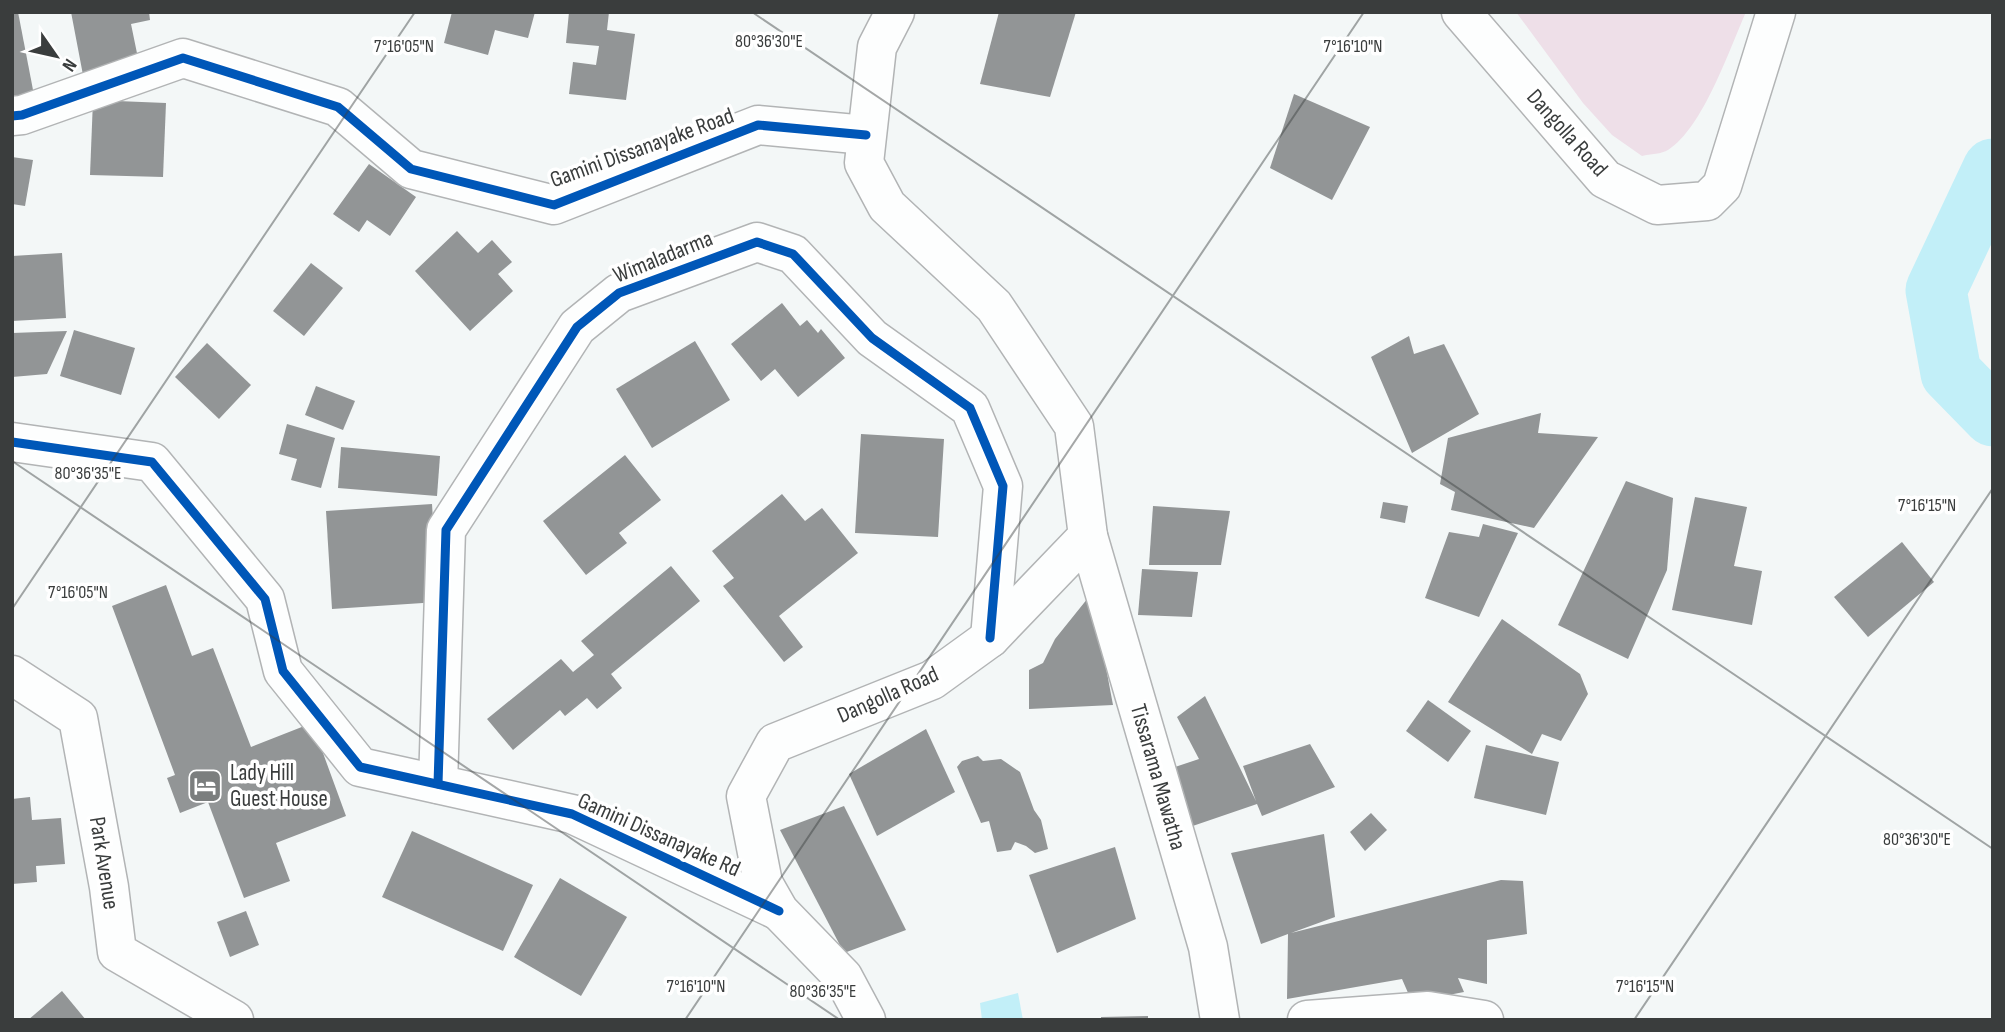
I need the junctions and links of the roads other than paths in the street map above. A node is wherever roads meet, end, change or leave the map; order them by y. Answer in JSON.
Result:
{"nodes":[{"id":1,"x":895,"y":12,"type":"edge"},
{"id":2,"x":1461,"y":12,"type":"edge"},
{"id":3,"x":1776,"y":12,"type":"edge"},
{"id":4,"x":12,"y":116,"type":"edge"},
{"id":5,"x":866,"y":135,"type":"junction"},
{"id":6,"x":12,"y":442,"type":"edge"},
{"id":7,"x":1088,"y":536,"type":"junction"},
{"id":8,"x":990,"y":638,"type":"junction"},
{"id":9,"x":12,"y":675,"type":"edge"},
{"id":10,"x":438,"y":784,"type":"junction"},
{"id":11,"x":779,"y":911,"type":"junction"},
{"id":12,"x":234,"y":1020,"type":"edge"},
{"id":13,"x":866,"y":1020,"type":"edge"},
{"id":14,"x":1220,"y":1020,"type":"edge"},
{"id":15,"x":1307,"y":1020,"type":"edge"},
{"id":16,"x":1484,"y":1020,"type":"edge"}],
"edges":[{"from":1,"to":5,"type":"street"},
{"from":2,"to":3,"type":"street","name":"Dangolla Road"},
{"from":4,"to":5,"type":"street","name":"Gamini Dissanayake Road"},
{"from":5,"to":7,"type":"street"},
{"from":6,"to":10,"type":"street"},
{"from":7,"to":8,"type":"street","name":"Dangolla Road"},
{"from":7,"to":14,"type":"street","name":"Tissarama Mawatha"},
{"from":8,"to":10,"type":"street","name":"Wimaladarma"},
{"from":8,"to":11,"type":"street","name":"Dangolla Road"},
{"from":9,"to":12,"type":"street","name":"Park Avenue"},
{"from":10,"to":11,"type":"street","name":"Gamini Dissanayake Rd"},
{"from":11,"to":13,"type":"street","name":"Dangolla Road"},
{"from":15,"to":16,"type":"street"}]}
